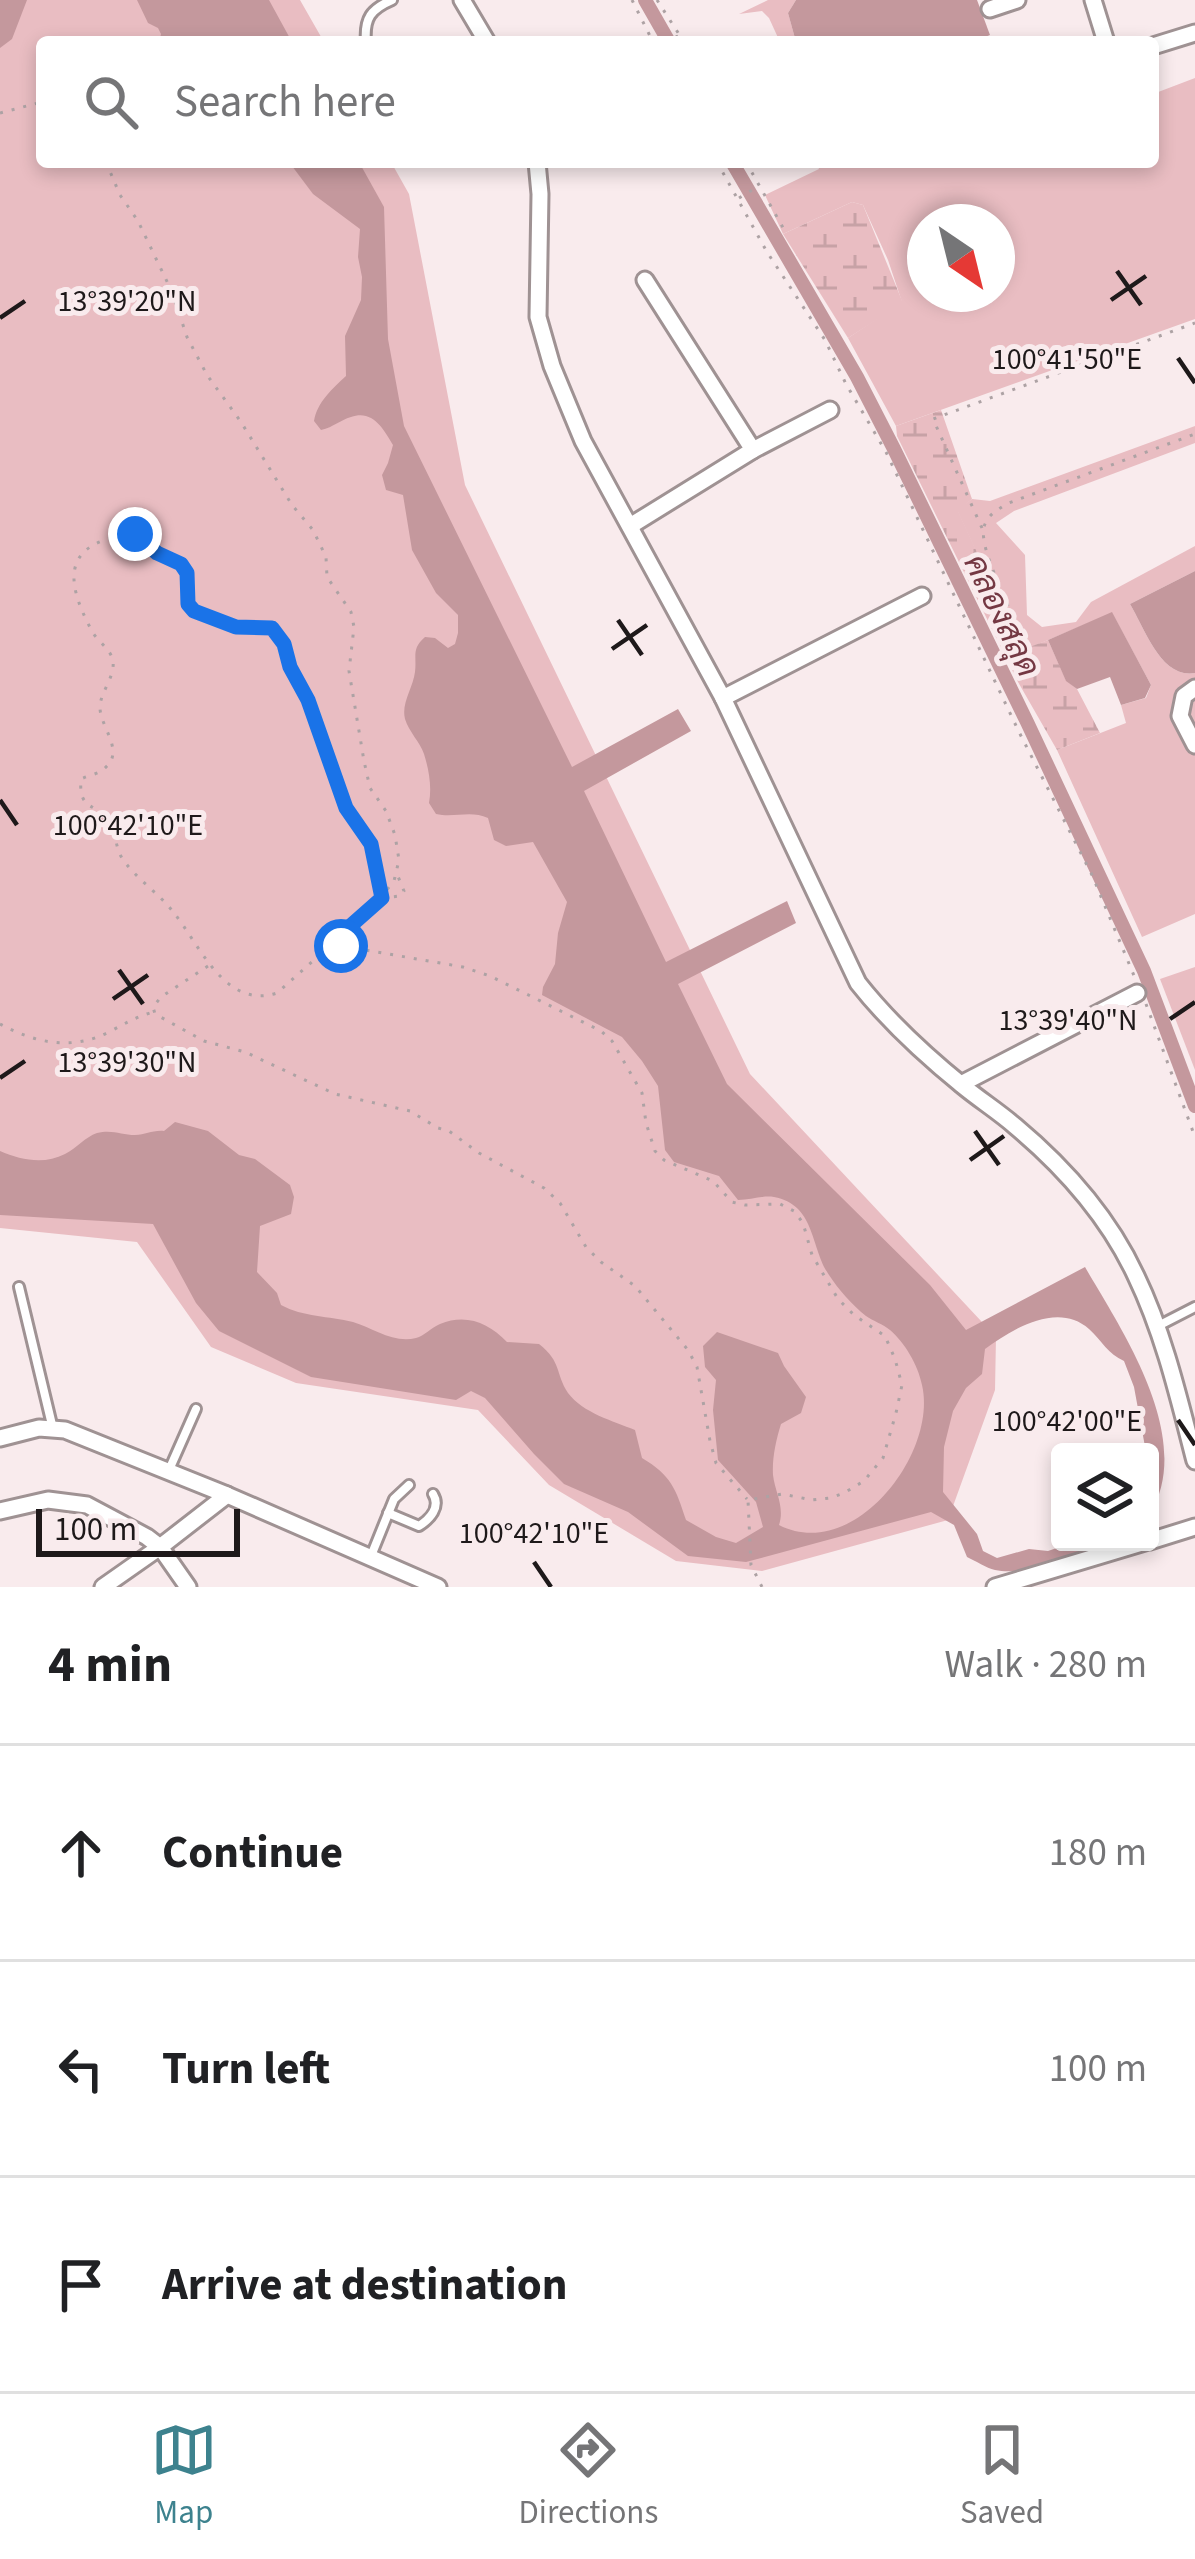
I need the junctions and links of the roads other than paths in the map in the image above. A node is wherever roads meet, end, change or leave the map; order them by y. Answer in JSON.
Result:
{"nodes":[{"id":1,"x":392,"y":0,"type":"edge"},
{"id":2,"x":462,"y":0,"type":"edge"},
{"id":3,"x":1017,"y":0,"type":"edge"},
{"id":4,"x":1093,"y":0,"type":"edge"},
{"id":5,"x":380,"y":2,"type":"edge"},
{"id":6,"x":990,"y":9,"type":"dead end"},
{"id":7,"x":1195,"y":32,"type":"edge"},
{"id":8,"x":366,"y":36,"type":"edge"},
{"id":9,"x":483,"y":36,"type":"edge"},
{"id":10,"x":1104,"y":36,"type":"edge"},
{"id":11,"x":1159,"y":44,"type":"edge"},
{"id":12,"x":538,"y":168,"type":"edge"},
{"id":13,"x":645,"y":280,"type":"dead end"},
{"id":14,"x":830,"y":410,"type":"dead end"},
{"id":15,"x":753,"y":450,"type":"junction"},
{"id":16,"x":630,"y":526,"type":"junction"},
{"id":17,"x":922,"y":596,"type":"dead end"},
{"id":18,"x":1195,"y":688,"type":"edge"},
{"id":19,"x":723,"y":698,"type":"junction"},
{"id":20,"x":1195,"y":746,"type":"edge"},
{"id":21,"x":1141,"y":995,"type":"road end"},
{"id":22,"x":961,"y":1084,"type":"junction"},
{"id":23,"x":19,"y":1287,"type":"dead end"},
{"id":24,"x":1195,"y":1307,"type":"edge"},
{"id":25,"x":1157,"y":1326,"type":"junction"},
{"id":26,"x":196,"y":1409,"type":"dead end"},
{"id":27,"x":1190,"y":1424,"type":"edge"},
{"id":28,"x":52,"y":1429,"type":"junction"},
{"id":29,"x":0,"y":1438,"type":"edge"},
{"id":30,"x":1195,"y":1461,"type":"edge"},
{"id":31,"x":168,"y":1472,"type":"junction"},
{"id":32,"x":409,"y":1484,"type":"dead end"},
{"id":33,"x":434,"y":1494,"type":"dead end"},
{"id":34,"x":227,"y":1495,"type":"junction"},
{"id":35,"x":0,"y":1511,"type":"edge"},
{"id":36,"x":388,"y":1513,"type":"junction"},
{"id":37,"x":1195,"y":1527,"type":"edge"},
{"id":38,"x":1159,"y":1538,"type":"edge"},
{"id":39,"x":160,"y":1547,"type":"junction"},
{"id":40,"x":1115,"y":1551,"type":"edge"},
{"id":41,"x":370,"y":1556,"type":"junction"},
{"id":42,"x":103,"y":1587,"type":"edge"},
{"id":43,"x":188,"y":1587,"type":"edge"},
{"id":44,"x":438,"y":1587,"type":"edge"},
{"id":45,"x":995,"y":1587,"type":"edge"}],
"edges":[{"from":1,"to":5,"type":"lane"},
{"from":2,"to":9,"type":"street"},
{"from":3,"to":6,"type":"street"},
{"from":4,"to":10,"type":"street"},
{"from":5,"to":8,"type":"lane"},
{"from":7,"to":11,"type":"street"},
{"from":12,"to":16,"type":"street"},
{"from":13,"to":15,"type":"street"},
{"from":14,"to":15,"type":"street"},
{"from":15,"to":16,"type":"street"},
{"from":16,"to":19,"type":"street"},
{"from":17,"to":19,"type":"street"},
{"from":18,"to":20,"type":"street"},
{"from":19,"to":22,"type":"street"},
{"from":21,"to":22,"type":"street"},
{"from":22,"to":25,"type":"street"},
{"from":23,"to":28,"type":"lane"},
{"from":24,"to":25,"type":"lane"},
{"from":25,"to":27,"type":"street"},
{"from":26,"to":31,"type":"lane"},
{"from":27,"to":30,"type":"street"},
{"from":28,"to":29,"type":"street"},
{"from":28,"to":31,"type":"street"},
{"from":31,"to":34,"type":"street"},
{"from":32,"to":36,"type":"lane"},
{"from":33,"to":36,"type":"lane"},
{"from":34,"to":39,"type":"street"},
{"from":34,"to":41,"type":"street"},
{"from":35,"to":39,"type":"street"},
{"from":36,"to":41,"type":"lane"},
{"from":37,"to":38,"type":"street"},
{"from":39,"to":42,"type":"street"},
{"from":39,"to":43,"type":"street"},
{"from":40,"to":45,"type":"street"},
{"from":41,"to":44,"type":"street"}]}
